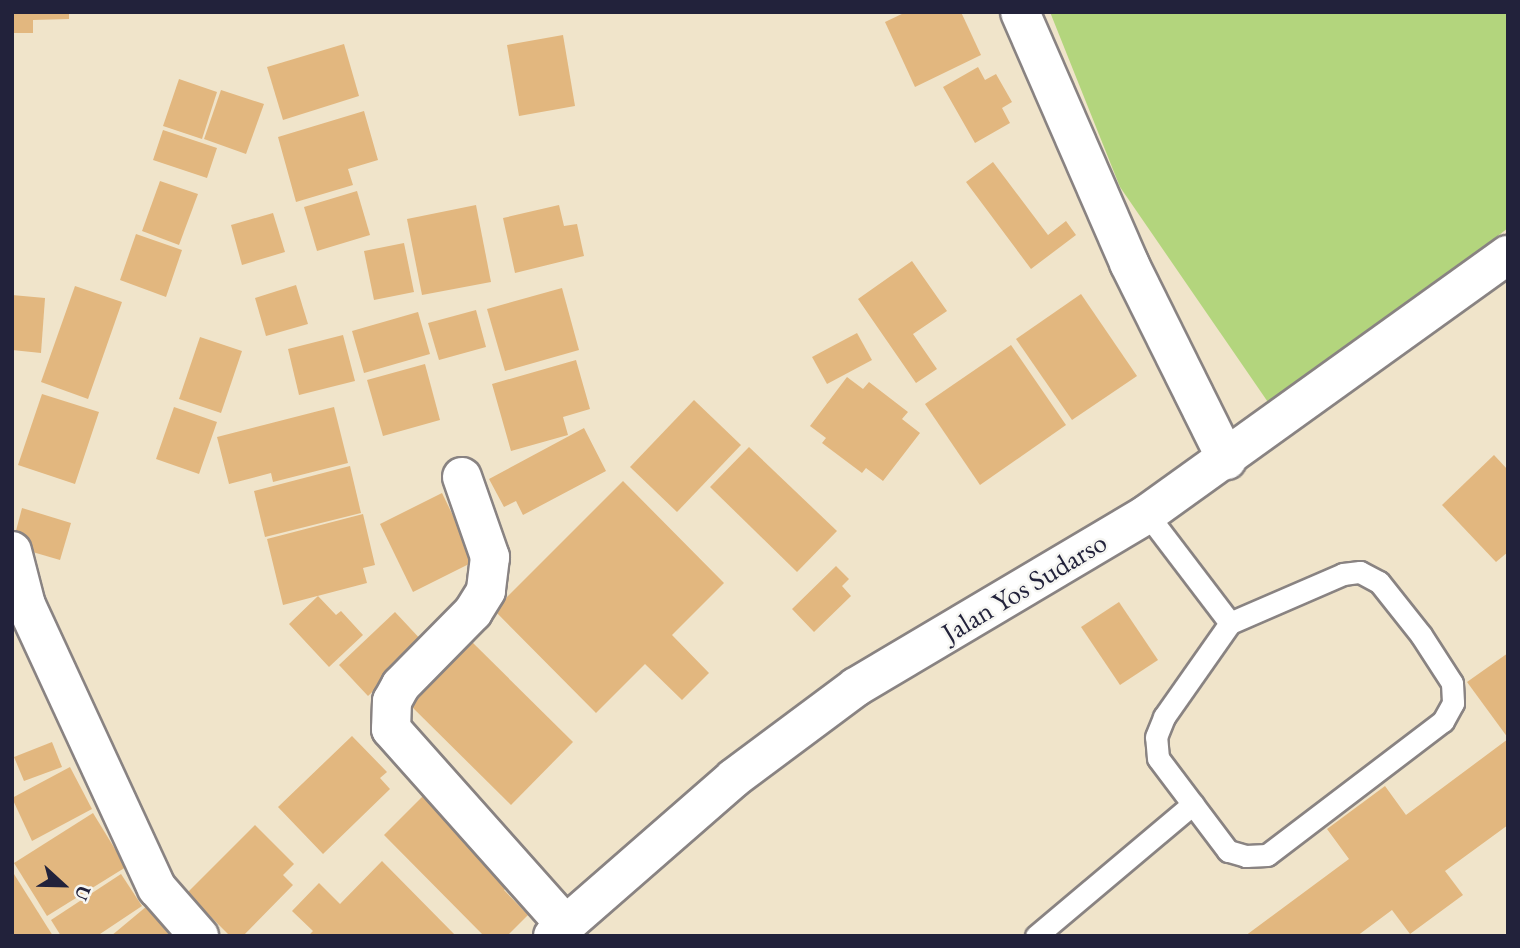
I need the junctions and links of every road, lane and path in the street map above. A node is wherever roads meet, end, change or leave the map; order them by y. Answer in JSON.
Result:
{"nodes":[{"id":1,"x":1020,"y":12,"type":"edge"},
{"id":2,"x":1508,"y":255,"type":"edge"},
{"id":3,"x":1227,"y":460,"type":"junction"},
{"id":4,"x":462,"y":477,"type":"dead end"},
{"id":5,"x":1147,"y":514,"type":"junction"},
{"id":6,"x":12,"y":551,"type":"edge"},
{"id":7,"x":1230,"y":623,"type":"junction"},
{"id":8,"x":1193,"y":804,"type":"junction"},
{"id":9,"x":559,"y":930,"type":"edge"},
{"id":10,"x":199,"y":936,"type":"edge"},
{"id":11,"x":1036,"y":936,"type":"edge"}],
"edges":[{"from":1,"to":3,"type":"main road"},
{"from":2,"to":3,"type":"main road","name":"Jalan Yos Sudarso"},
{"from":3,"to":5,"type":"main road","name":"Jalan Yos Sudarso"},
{"from":4,"to":9,"type":"main road"},
{"from":5,"to":7,"type":"lane"},
{"from":5,"to":9,"type":"main road","name":"Jalan Yos Sudarso"},
{"from":6,"to":10,"type":"main road"},
{"from":7,"to":8,"type":"lane"},
{"from":7,"to":8,"type":"lane"},
{"from":8,"to":11,"type":"lane"}]}
